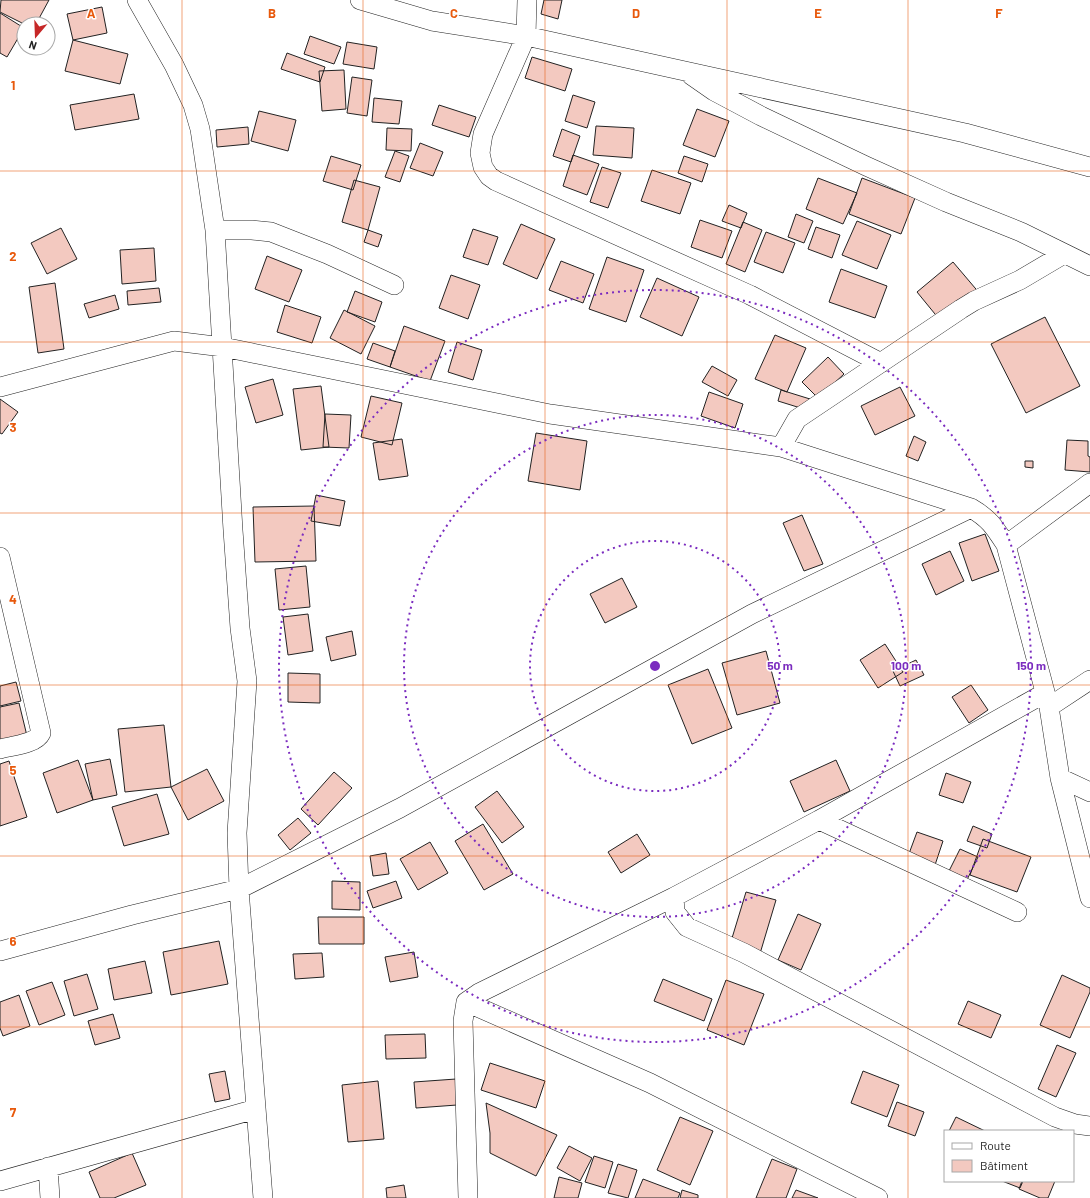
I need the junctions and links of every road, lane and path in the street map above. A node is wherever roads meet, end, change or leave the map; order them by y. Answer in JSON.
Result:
{"nodes":[{"id":1,"x":137,"y":0,"type":"edge"},
{"id":2,"x":360,"y":0,"type":"edge"},
{"id":3,"x":527,"y":0,"type":"edge"},
{"id":4,"x":526,"y":36,"type":"junction"},
{"id":5,"x":685,"y":70,"type":"junction"},
{"id":6,"x":1090,"y":167,"type":"edge"},
{"id":7,"x":215,"y":230,"type":"junction"},
{"id":8,"x":1064,"y":254,"type":"junction"},
{"id":9,"x":1090,"y":266,"type":"edge"},
{"id":10,"x":394,"y":285,"type":"dead end"},
{"id":11,"x":223,"y":347,"type":"junction"},
{"id":12,"x":881,"y":363,"type":"junction"},
{"id":13,"x":0,"y":387,"type":"edge"},
{"id":14,"x":781,"y":447,"type":"junction"},
{"id":15,"x":1090,"y":483,"type":"edge"},
{"id":16,"x":971,"y":508,"type":"junction"},
{"id":17,"x":1006,"y":545,"type":"junction"},
{"id":18,"x":0,"y":557,"type":"edge"},
{"id":19,"x":1090,"y":680,"type":"edge"},
{"id":20,"x":1047,"y":700,"type":"junction"},
{"id":21,"x":0,"y":749,"type":"edge"},
{"id":22,"x":1060,"y":778,"type":"junction"},
{"id":23,"x":1090,"y":792,"type":"edge"},
{"id":24,"x":819,"y":820,"type":"junction"},
{"id":25,"x":239,"y":889,"type":"junction"},
{"id":26,"x":674,"y":897,"type":"junction"},
{"id":27,"x":1090,"y":898,"type":"edge"},
{"id":28,"x":1017,"y":912,"type":"dead end"},
{"id":29,"x":0,"y":951,"type":"edge"},
{"id":30,"x":466,"y":1002,"type":"junction"},
{"id":31,"x":256,"y":1109,"type":"junction"},
{"id":32,"x":1090,"y":1126,"type":"edge"},
{"id":33,"x":48,"y":1167,"type":"junction"},
{"id":34,"x":0,"y":1181,"type":"edge"},
{"id":35,"x":50,"y":1198,"type":"edge"},
{"id":36,"x":263,"y":1198,"type":"edge"},
{"id":37,"x":468,"y":1198,"type":"edge"},
{"id":38,"x":878,"y":1198,"type":"edge"}],
"edges":[{"from":1,"to":7,"type":"street"},
{"from":2,"to":4,"type":"street"},
{"from":3,"to":4,"type":"street"},
{"from":4,"to":5,"type":"street"},
{"from":4,"to":12,"type":"street"},
{"from":5,"to":6,"type":"street"},
{"from":5,"to":8,"type":"street"},
{"from":7,"to":10,"type":"street"},
{"from":7,"to":11,"type":"street"},
{"from":8,"to":9,"type":"street"},
{"from":8,"to":12,"type":"street"},
{"from":11,"to":13,"type":"street"},
{"from":11,"to":14,"type":"street"},
{"from":11,"to":25,"type":"street"},
{"from":12,"to":14,"type":"street"},
{"from":14,"to":16,"type":"street"},
{"from":15,"to":17,"type":"street"},
{"from":16,"to":17,"type":"street"},
{"from":16,"to":25,"type":"street"},
{"from":17,"to":20,"type":"street"},
{"from":18,"to":21,"type":"street"},
{"from":19,"to":20,"type":"street"},
{"from":20,"to":22,"type":"street"},
{"from":20,"to":24,"type":"street"},
{"from":22,"to":23,"type":"street"},
{"from":22,"to":27,"type":"street"},
{"from":24,"to":26,"type":"street"},
{"from":24,"to":28,"type":"street"},
{"from":25,"to":29,"type":"street"},
{"from":25,"to":31,"type":"street"},
{"from":26,"to":30,"type":"street"},
{"from":26,"to":32,"type":"street"},
{"from":30,"to":37,"type":"street"},
{"from":30,"to":38,"type":"street"},
{"from":31,"to":33,"type":"street"},
{"from":31,"to":36,"type":"street"},
{"from":33,"to":34,"type":"street"},
{"from":33,"to":35,"type":"street"}]}
